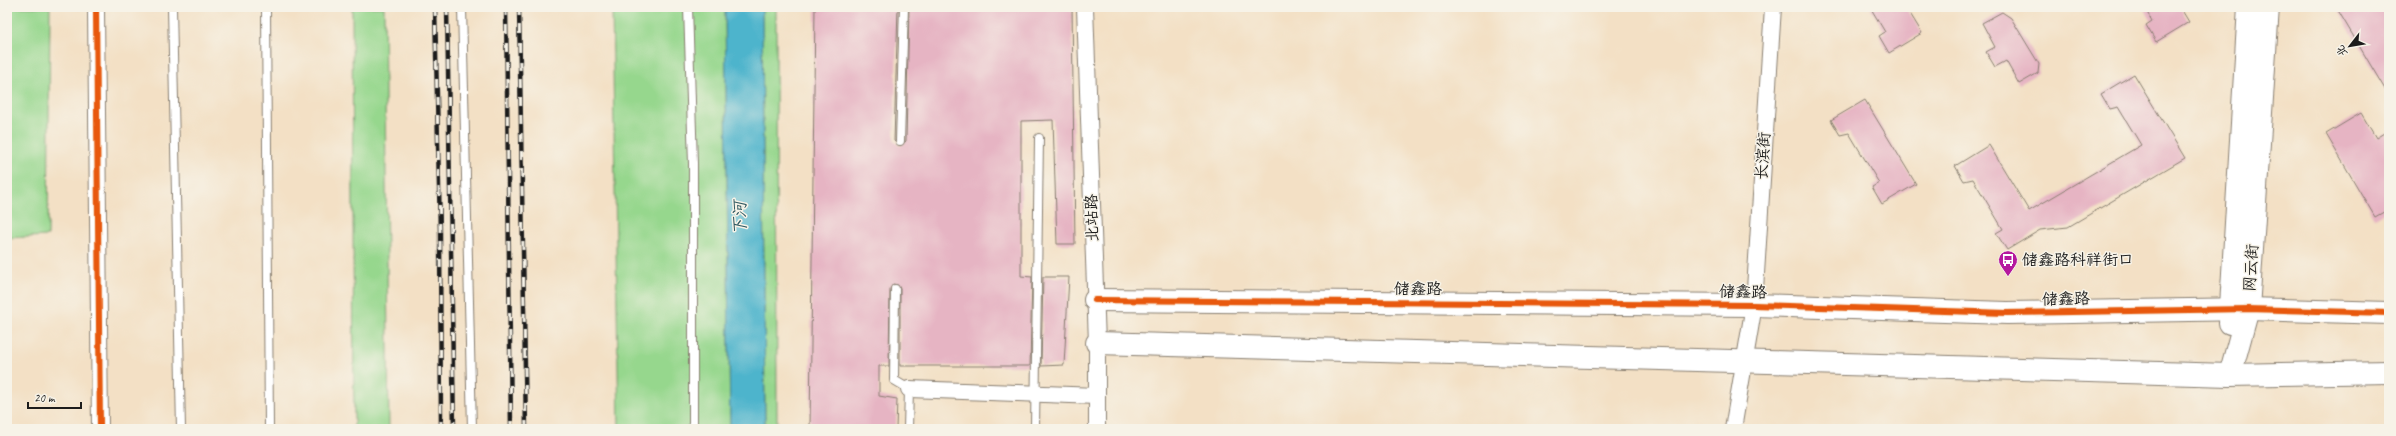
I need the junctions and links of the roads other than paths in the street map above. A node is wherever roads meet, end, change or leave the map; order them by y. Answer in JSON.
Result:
{"nodes":[{"id":1,"x":96,"y":7,"type":"edge"},
{"id":2,"x":172,"y":7,"type":"edge"},
{"id":3,"x":266,"y":7,"type":"edge"},
{"id":4,"x":462,"y":7,"type":"edge"},
{"id":5,"x":688,"y":7,"type":"edge"},
{"id":6,"x":904,"y":7,"type":"edge"},
{"id":7,"x":1085,"y":7,"type":"edge"},
{"id":8,"x":1773,"y":7,"type":"edge"},
{"id":9,"x":2249,"y":7,"type":"edge"},
{"id":10,"x":2268,"y":7,"type":"edge"},
{"id":11,"x":1039,"y":138,"type":"dead end"},
{"id":12,"x":900,"y":141,"type":"dead end"},
{"id":13,"x":895,"y":289,"type":"dead end"},
{"id":14,"x":1095,"y":300,"type":"junction"},
{"id":15,"x":1754,"y":305,"type":"junction"},
{"id":16,"x":2239,"y":309,"type":"junction"},
{"id":17,"x":2389,"y":313,"type":"edge"},
{"id":18,"x":1097,"y":343,"type":"junction"},
{"id":19,"x":1745,"y":362,"type":"junction"},
{"id":20,"x":2389,"y":372,"type":"edge"},
{"id":21,"x":2230,"y":375,"type":"junction"},
{"id":22,"x":908,"y":389,"type":"junction"},
{"id":23,"x":1036,"y":394,"type":"junction"},
{"id":24,"x":1097,"y":396,"type":"junction"},
{"id":25,"x":100,"y":429,"type":"edge"},
{"id":26,"x":181,"y":429,"type":"edge"},
{"id":27,"x":269,"y":429,"type":"edge"},
{"id":28,"x":472,"y":429,"type":"edge"},
{"id":29,"x":693,"y":429,"type":"edge"},
{"id":30,"x":908,"y":429,"type":"edge"},
{"id":31,"x":1036,"y":429,"type":"edge"},
{"id":32,"x":1097,"y":429,"type":"edge"},
{"id":33,"x":1734,"y":429,"type":"edge"}],
"edges":[{"from":1,"to":25,"type":"street"},
{"from":2,"to":26,"type":"lane"},
{"from":3,"to":27,"type":"lane"},
{"from":4,"to":28,"type":"lane"},
{"from":5,"to":29,"type":"lane"},
{"from":6,"to":12,"type":"lane"},
{"from":7,"to":14,"type":"street","name":"北站路"},
{"from":8,"to":15,"type":"street","name":"长滨街"},
{"from":9,"to":16,"type":"street","name":"网云街"},
{"from":10,"to":16,"type":"street","name":"网云街"},
{"from":11,"to":23,"type":"lane"},
{"from":13,"to":22,"type":"lane"},
{"from":14,"to":15,"type":"street","name":"储鑫路"},
{"from":14,"to":18,"type":"street","name":"北站路"},
{"from":15,"to":16,"type":"street","name":"储鑫路"},
{"from":15,"to":19,"type":"street","name":"长滨街"},
{"from":16,"to":17,"type":"street","name":"储鑫路"},
{"from":16,"to":21,"type":"street","name":"网云街"},
{"from":18,"to":19,"type":"street"},
{"from":18,"to":24,"type":"street","name":"北站路"},
{"from":19,"to":21,"type":"street"},
{"from":19,"to":33,"type":"street","name":"长滨街"},
{"from":20,"to":21,"type":"street"},
{"from":22,"to":23,"type":"street"},
{"from":22,"to":30,"type":"lane"},
{"from":23,"to":24,"type":"street"},
{"from":23,"to":31,"type":"lane"},
{"from":24,"to":32,"type":"street","name":"北站路"}]}
